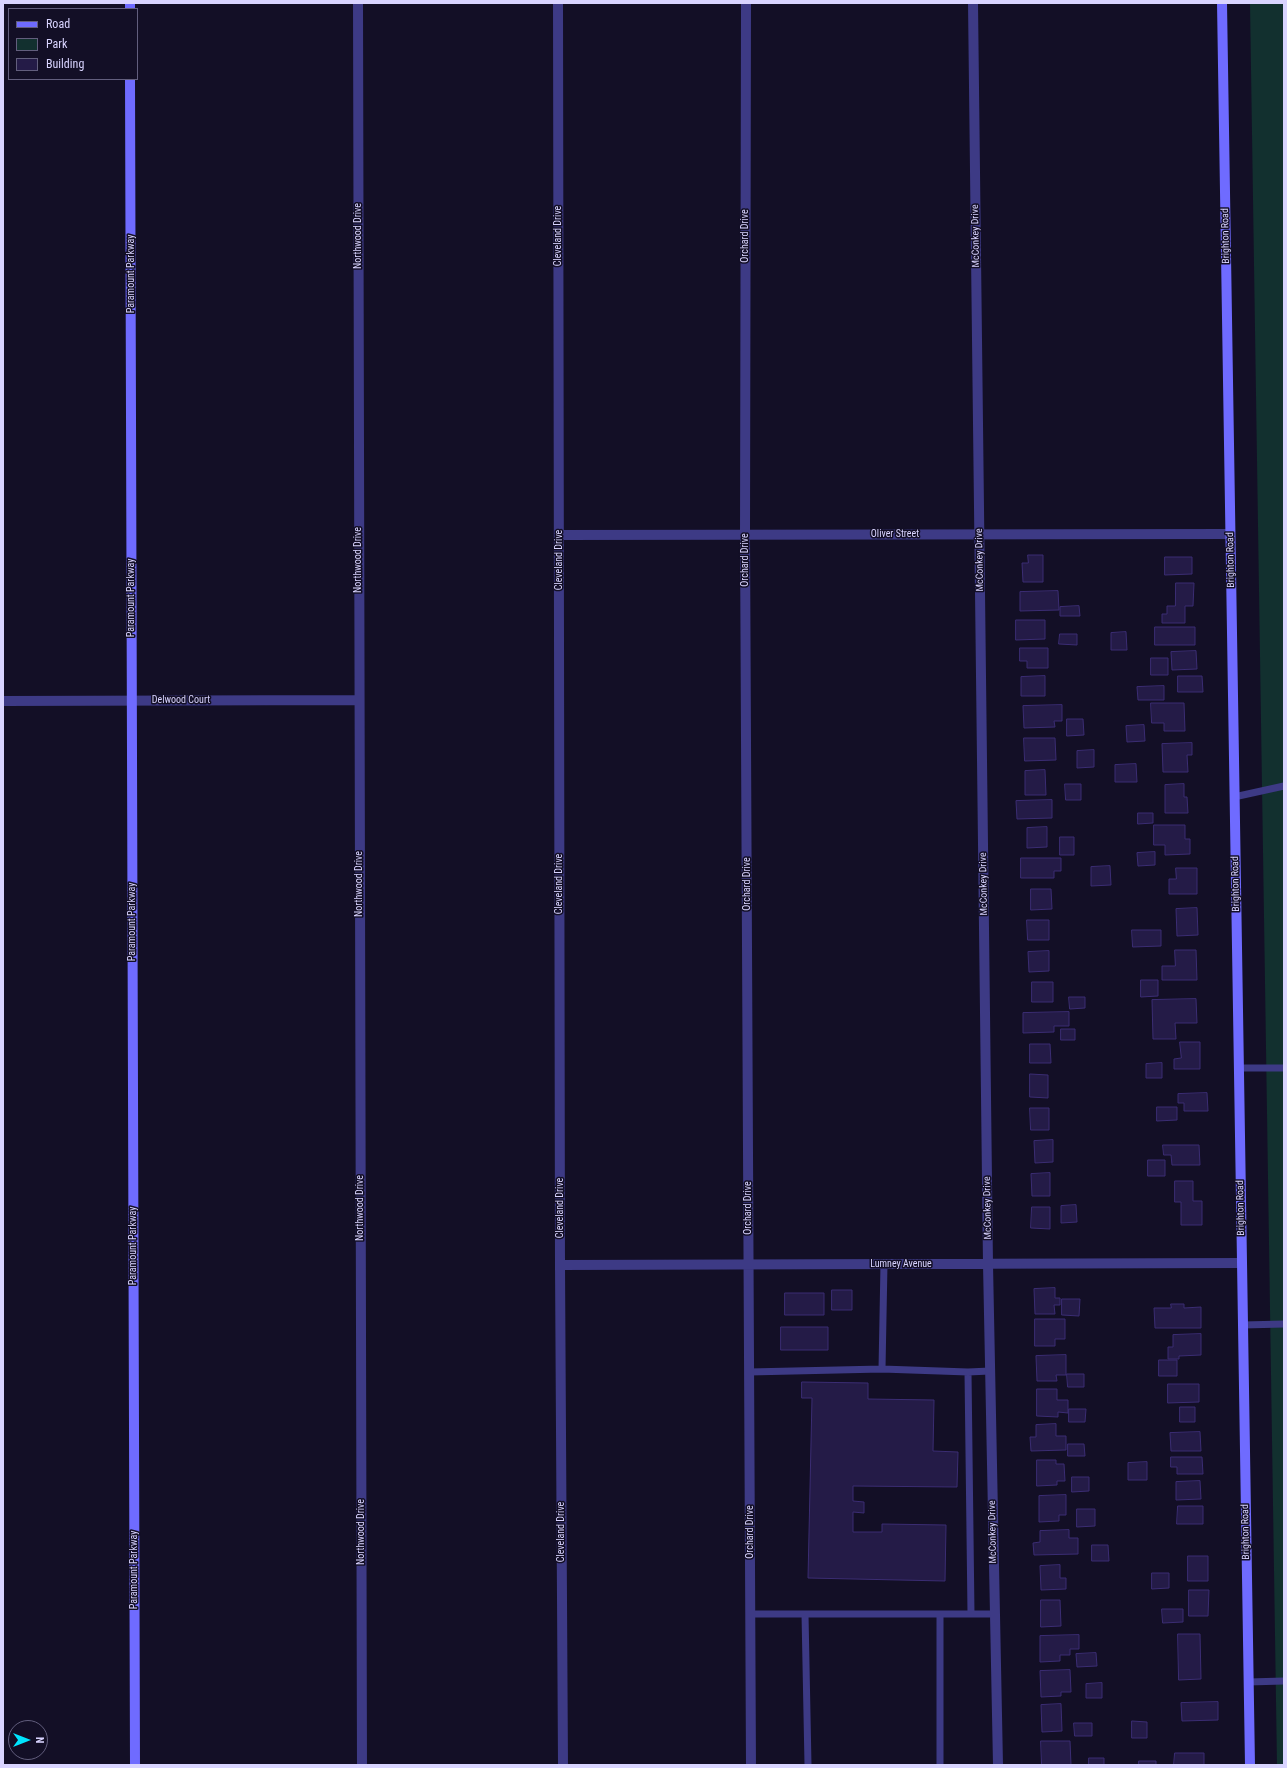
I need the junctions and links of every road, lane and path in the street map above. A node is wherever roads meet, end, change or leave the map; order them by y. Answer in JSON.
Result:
{"nodes":[{"id":1,"x":358,"y":3,"type":"edge"},
{"id":2,"x":558,"y":3,"type":"edge"},
{"id":3,"x":746,"y":3,"type":"edge"},
{"id":4,"x":973,"y":3,"type":"edge"},
{"id":5,"x":1222,"y":3,"type":"edge"},
{"id":6,"x":130,"y":80,"type":"edge"},
{"id":7,"x":979,"y":534,"type":"junction"},
{"id":8,"x":1230,"y":534,"type":"junction"},
{"id":9,"x":559,"y":535,"type":"junction"},
{"id":10,"x":745,"y":535,"type":"junction"},
{"id":11,"x":131,"y":700,"type":"junction"},
{"id":12,"x":358,"y":700,"type":"junction"},
{"id":13,"x":3,"y":701,"type":"edge"},
{"id":14,"x":1284,"y":786,"type":"edge"},
{"id":15,"x":1234,"y":797,"type":"junction"},
{"id":16,"x":1239,"y":1068,"type":"junction"},
{"id":17,"x":1284,"y":1068,"type":"edge"},
{"id":18,"x":1242,"y":1263,"type":"junction"},
{"id":19,"x":884,"y":1264,"type":"junction"},
{"id":20,"x":988,"y":1264,"type":"junction"},
{"id":21,"x":749,"y":1265,"type":"junction"},
{"id":22,"x":560,"y":1266,"type":"junction"},
{"id":23,"x":1284,"y":1324,"type":"edge"},
{"id":24,"x":1243,"y":1325,"type":"junction"},
{"id":25,"x":882,"y":1369,"type":"junction"},
{"id":26,"x":990,"y":1370,"type":"junction"},
{"id":27,"x":749,"y":1372,"type":"junction"},
{"id":28,"x":968,"y":1372,"type":"junction"},
{"id":29,"x":750,"y":1614,"type":"junction"},
{"id":30,"x":805,"y":1614,"type":"junction"},
{"id":31,"x":940,"y":1614,"type":"junction"},
{"id":32,"x":971,"y":1614,"type":"junction"},
{"id":33,"x":995,"y":1614,"type":"junction"},
{"id":34,"x":1284,"y":1680,"type":"edge"},
{"id":35,"x":1248,"y":1682,"type":"junction"},
{"id":36,"x":135,"y":1765,"type":"edge"},
{"id":37,"x":362,"y":1765,"type":"edge"},
{"id":38,"x":562,"y":1765,"type":"edge"},
{"id":39,"x":751,"y":1765,"type":"edge"},
{"id":40,"x":808,"y":1765,"type":"edge"},
{"id":41,"x":940,"y":1765,"type":"edge"},
{"id":42,"x":998,"y":1765,"type":"edge"},
{"id":43,"x":1250,"y":1765,"type":"edge"}],
"edges":[{"from":1,"to":12,"type":"street","name":"Northwood Drive"},
{"from":2,"to":9,"type":"street","name":"Cleveland Drive"},
{"from":3,"to":10,"type":"street","name":"Orchard Drive"},
{"from":4,"to":7,"type":"street","name":"McConkey Drive"},
{"from":5,"to":8,"type":"street","name":"Brighton Road"},
{"from":6,"to":11,"type":"street","name":"Paramount Parkway"},
{"from":7,"to":8,"type":"street","name":"Oliver Street"},
{"from":7,"to":10,"type":"street","name":"Oliver Street"},
{"from":7,"to":20,"type":"street","name":"McConkey Drive"},
{"from":8,"to":15,"type":"street","name":"Brighton Road"},
{"from":9,"to":10,"type":"street","name":"Oliver Street"},
{"from":9,"to":22,"type":"street","name":"Cleveland Drive"},
{"from":10,"to":21,"type":"street","name":"Orchard Drive"},
{"from":11,"to":12,"type":"street","name":"Delwood Court"},
{"from":11,"to":13,"type":"street","name":"Delwood Court"},
{"from":11,"to":36,"type":"street","name":"Paramount Parkway"},
{"from":12,"to":37,"type":"street","name":"Northwood Drive"},
{"from":14,"to":15,"type":"lane"},
{"from":15,"to":16,"type":"street","name":"Brighton Road"},
{"from":16,"to":17,"type":"lane"},
{"from":16,"to":18,"type":"street","name":"Brighton Road"},
{"from":18,"to":20,"type":"street","name":"Lumney Avenue"},
{"from":18,"to":24,"type":"street","name":"Brighton Road"},
{"from":19,"to":20,"type":"street","name":"Lumney Avenue"},
{"from":19,"to":21,"type":"street","name":"Lumney Avenue"},
{"from":19,"to":25,"type":"lane"},
{"from":20,"to":26,"type":"street","name":"McConkey Drive"},
{"from":21,"to":22,"type":"street","name":"Lumney Avenue"},
{"from":21,"to":27,"type":"street","name":"Orchard Drive"},
{"from":22,"to":38,"type":"street","name":"Cleveland Drive"},
{"from":23,"to":24,"type":"lane"},
{"from":24,"to":35,"type":"street","name":"Brighton Road"},
{"from":25,"to":27,"type":"lane"},
{"from":25,"to":28,"type":"lane"},
{"from":26,"to":28,"type":"lane"},
{"from":26,"to":33,"type":"street","name":"McConkey Drive"},
{"from":27,"to":29,"type":"street","name":"Orchard Drive"},
{"from":28,"to":32,"type":"lane"},
{"from":29,"to":30,"type":"lane"},
{"from":29,"to":39,"type":"street","name":"Orchard Drive"},
{"from":30,"to":31,"type":"lane"},
{"from":30,"to":40,"type":"lane"},
{"from":31,"to":32,"type":"lane"},
{"from":31,"to":41,"type":"lane"},
{"from":32,"to":33,"type":"lane"},
{"from":33,"to":42,"type":"street","name":"McConkey Drive"},
{"from":34,"to":35,"type":"lane"},
{"from":35,"to":43,"type":"street","name":"Brighton Road"}]}
